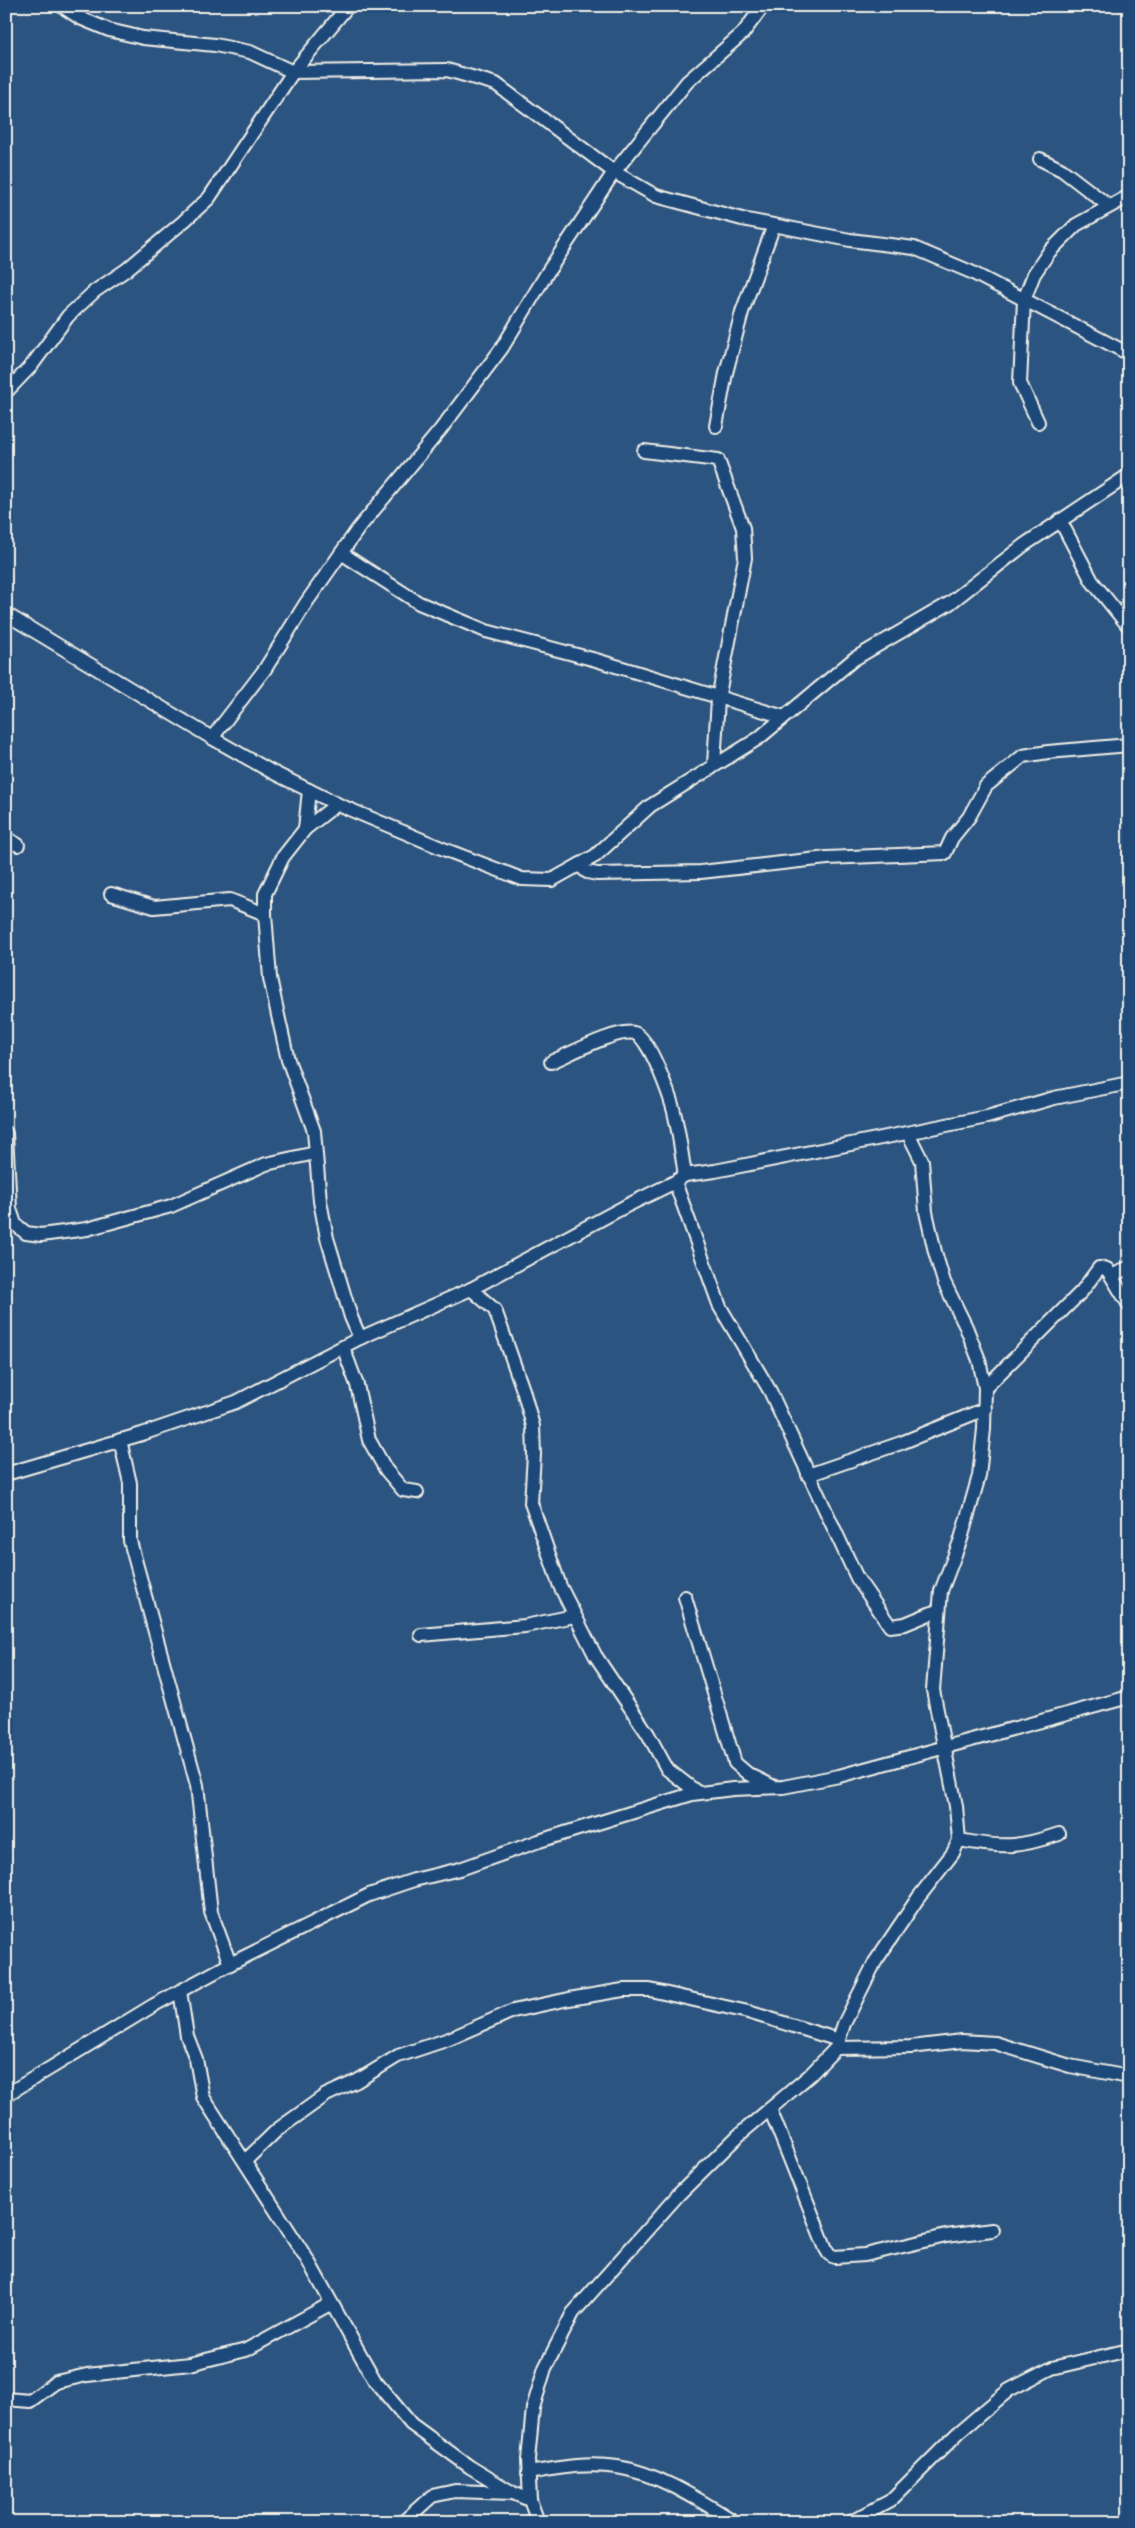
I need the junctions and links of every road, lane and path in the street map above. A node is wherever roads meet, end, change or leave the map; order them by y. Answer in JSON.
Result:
{"nodes":[{"id":1,"x":62,"y":6,"type":"edge"},
{"id":2,"x":348,"y":6,"type":"edge"},
{"id":3,"x":763,"y":6,"type":"edge"},
{"id":4,"x":293,"y":72,"type":"junction"},
{"id":5,"x":1040,"y":158,"type":"dead end"},
{"id":6,"x":614,"y":172,"type":"junction"},
{"id":7,"x":1129,"y":196,"type":"edge"},
{"id":8,"x":1109,"y":206,"type":"junction"},
{"id":9,"x":774,"y":225,"type":"junction"},
{"id":10,"x":1024,"y":300,"type":"junction"},
{"id":11,"x":1129,"y":354,"type":"edge"},
{"id":12,"x":6,"y":392,"type":"edge"},
{"id":13,"x":1038,"y":422,"type":"dead end"},
{"id":14,"x":716,"y":426,"type":"dead end"},
{"id":15,"x":644,"y":451,"type":"dead end"},
{"id":16,"x":1129,"y":474,"type":"edge"},
{"id":17,"x":1060,"y":520,"type":"junction"},
{"id":18,"x":341,"y":553,"type":"junction"},
{"id":19,"x":6,"y":614,"type":"edge"},
{"id":20,"x":1129,"y":627,"type":"edge"},
{"id":21,"x":718,"y":698,"type":"junction"},
{"id":22,"x":784,"y":717,"type":"junction"},
{"id":23,"x":212,"y":738,"type":"junction"},
{"id":24,"x":1129,"y":745,"type":"edge"},
{"id":25,"x":714,"y":764,"type":"junction"},
{"id":26,"x":309,"y":790,"type":"junction"},
{"id":27,"x":336,"y":804,"type":"junction"},
{"id":28,"x":305,"y":829,"type":"junction"},
{"id":29,"x":6,"y":838,"type":"edge"},
{"id":30,"x":18,"y":845,"type":"dead end"},
{"id":31,"x":580,"y":865,"type":"junction"},
{"id":32,"x":111,"y":894,"type":"dead end"},
{"id":33,"x":265,"y":914,"type":"junction"},
{"id":34,"x":551,"y":1062,"type":"dead end"},
{"id":35,"x":1129,"y":1082,"type":"edge"},
{"id":36,"x":6,"y":1133,"type":"edge"},
{"id":37,"x":908,"y":1133,"type":"junction"},
{"id":38,"x":315,"y":1153,"type":"junction"},
{"id":39,"x":680,"y":1178,"type":"junction"},
{"id":40,"x":1129,"y":1267,"type":"edge"},
{"id":41,"x":1112,"y":1276,"type":"junction"},
{"id":42,"x":471,"y":1289,"type":"junction"},
{"id":43,"x":1129,"y":1305,"type":"edge"},
{"id":44,"x":360,"y":1338,"type":"junction"},
{"id":45,"x":343,"y":1347,"type":"junction"},
{"id":46,"x":985,"y":1388,"type":"junction"},
{"id":47,"x":985,"y":1409,"type":"junction"},
{"id":48,"x":120,"y":1440,"type":"junction"},
{"id":49,"x":6,"y":1474,"type":"edge"},
{"id":50,"x":808,"y":1475,"type":"junction"},
{"id":51,"x":416,"y":1492,"type":"dead end"},
{"id":52,"x":685,"y":1597,"type":"dead end"},
{"id":53,"x":939,"y":1610,"type":"junction"},
{"id":54,"x":574,"y":1616,"type":"junction"},
{"id":55,"x":421,"y":1635,"type":"dead end"},
{"id":56,"x":1129,"y":1697,"type":"edge"},
{"id":57,"x":945,"y":1749,"type":"junction"},
{"id":58,"x":774,"y":1787,"type":"junction"},
{"id":59,"x":698,"y":1793,"type":"junction"},
{"id":60,"x":1059,"y":1834,"type":"dead end"},
{"id":61,"x":960,"y":1840,"type":"junction"},
{"id":62,"x":230,"y":1964,"type":"junction"},
{"id":63,"x":180,"y":1991,"type":"junction"},
{"id":64,"x":837,"y":2044,"type":"junction"},
{"id":65,"x":1128,"y":2077,"type":"edge"},
{"id":66,"x":6,"y":2095,"type":"edge"},
{"id":67,"x":770,"y":2109,"type":"junction"},
{"id":68,"x":245,"y":2161,"type":"junction"},
{"id":69,"x":992,"y":2230,"type":"dead end"},
{"id":70,"x":330,"y":2304,"type":"junction"},
{"id":71,"x":1129,"y":2350,"type":"edge"},
{"id":72,"x":6,"y":2399,"type":"edge"},
{"id":73,"x":528,"y":2473,"type":"junction"},
{"id":74,"x":513,"y":2493,"type":"junction"},
{"id":75,"x":530,"y":2500,"type":"junction"},
{"id":76,"x":403,"y":2522,"type":"edge"},
{"id":77,"x":538,"y":2522,"type":"edge"},
{"id":78,"x":735,"y":2522,"type":"edge"},
{"id":79,"x":851,"y":2522,"type":"edge"}],
"edges":[{"from":1,"to":4,"type":"street"},
{"from":2,"to":4,"type":"street"},
{"from":3,"to":6,"type":"street"},
{"from":4,"to":6,"type":"street"},
{"from":4,"to":12,"type":"street"},
{"from":5,"to":8,"type":"street"},
{"from":6,"to":9,"type":"street"},
{"from":6,"to":18,"type":"street"},
{"from":7,"to":8,"type":"street"},
{"from":8,"to":10,"type":"street"},
{"from":9,"to":10,"type":"street"},
{"from":9,"to":14,"type":"street"},
{"from":10,"to":11,"type":"street"},
{"from":10,"to":13,"type":"street"},
{"from":15,"to":21,"type":"street"},
{"from":16,"to":17,"type":"street"},
{"from":17,"to":20,"type":"street"},
{"from":17,"to":22,"type":"street"},
{"from":18,"to":21,"type":"street"},
{"from":18,"to":23,"type":"street"},
{"from":19,"to":23,"type":"street"},
{"from":21,"to":22,"type":"street"},
{"from":21,"to":25,"type":"street"},
{"from":22,"to":25,"type":"street"},
{"from":23,"to":26,"type":"street"},
{"from":24,"to":31,"type":"street"},
{"from":25,"to":31,"type":"street"},
{"from":26,"to":27,"type":"street"},
{"from":26,"to":28,"type":"street"},
{"from":27,"to":28,"type":"street"},
{"from":27,"to":31,"type":"street"},
{"from":28,"to":33,"type":"street"},
{"from":29,"to":30,"type":"street"},
{"from":32,"to":33,"type":"street"},
{"from":33,"to":38,"type":"street"},
{"from":34,"to":39,"type":"street"},
{"from":35,"to":37,"type":"street"},
{"from":36,"to":38,"type":"street"},
{"from":37,"to":39,"type":"street"},
{"from":37,"to":46,"type":"street"},
{"from":38,"to":44,"type":"street"},
{"from":39,"to":42,"type":"street"},
{"from":39,"to":50,"type":"street"},
{"from":40,"to":41,"type":"street"},
{"from":41,"to":43,"type":"street"},
{"from":41,"to":46,"type":"street"},
{"from":42,"to":44,"type":"street"},
{"from":42,"to":54,"type":"street"},
{"from":44,"to":45,"type":"street"},
{"from":45,"to":48,"type":"street"},
{"from":45,"to":51,"type":"street"},
{"from":46,"to":47,"type":"street"},
{"from":47,"to":50,"type":"street"},
{"from":47,"to":53,"type":"street"},
{"from":48,"to":49,"type":"street"},
{"from":48,"to":62,"type":"street"},
{"from":50,"to":53,"type":"street"},
{"from":52,"to":58,"type":"street"},
{"from":53,"to":57,"type":"street"},
{"from":54,"to":55,"type":"street"},
{"from":54,"to":59,"type":"street"},
{"from":56,"to":57,"type":"street"},
{"from":57,"to":58,"type":"street"},
{"from":57,"to":61,"type":"street"},
{"from":58,"to":59,"type":"street"},
{"from":59,"to":62,"type":"street"},
{"from":60,"to":61,"type":"street"},
{"from":61,"to":64,"type":"street"},
{"from":62,"to":63,"type":"street"},
{"from":63,"to":66,"type":"street"},
{"from":63,"to":68,"type":"street"},
{"from":64,"to":65,"type":"street"},
{"from":64,"to":67,"type":"street"},
{"from":64,"to":68,"type":"street"},
{"from":67,"to":69,"type":"street"},
{"from":67,"to":73,"type":"street"},
{"from":68,"to":70,"type":"street"},
{"from":70,"to":72,"type":"street"},
{"from":70,"to":74,"type":"street"},
{"from":71,"to":79,"type":"street"},
{"from":73,"to":75,"type":"street"},
{"from":73,"to":78,"type":"street"},
{"from":74,"to":75,"type":"street"},
{"from":74,"to":76,"type":"street"},
{"from":75,"to":77,"type":"street"}]}
